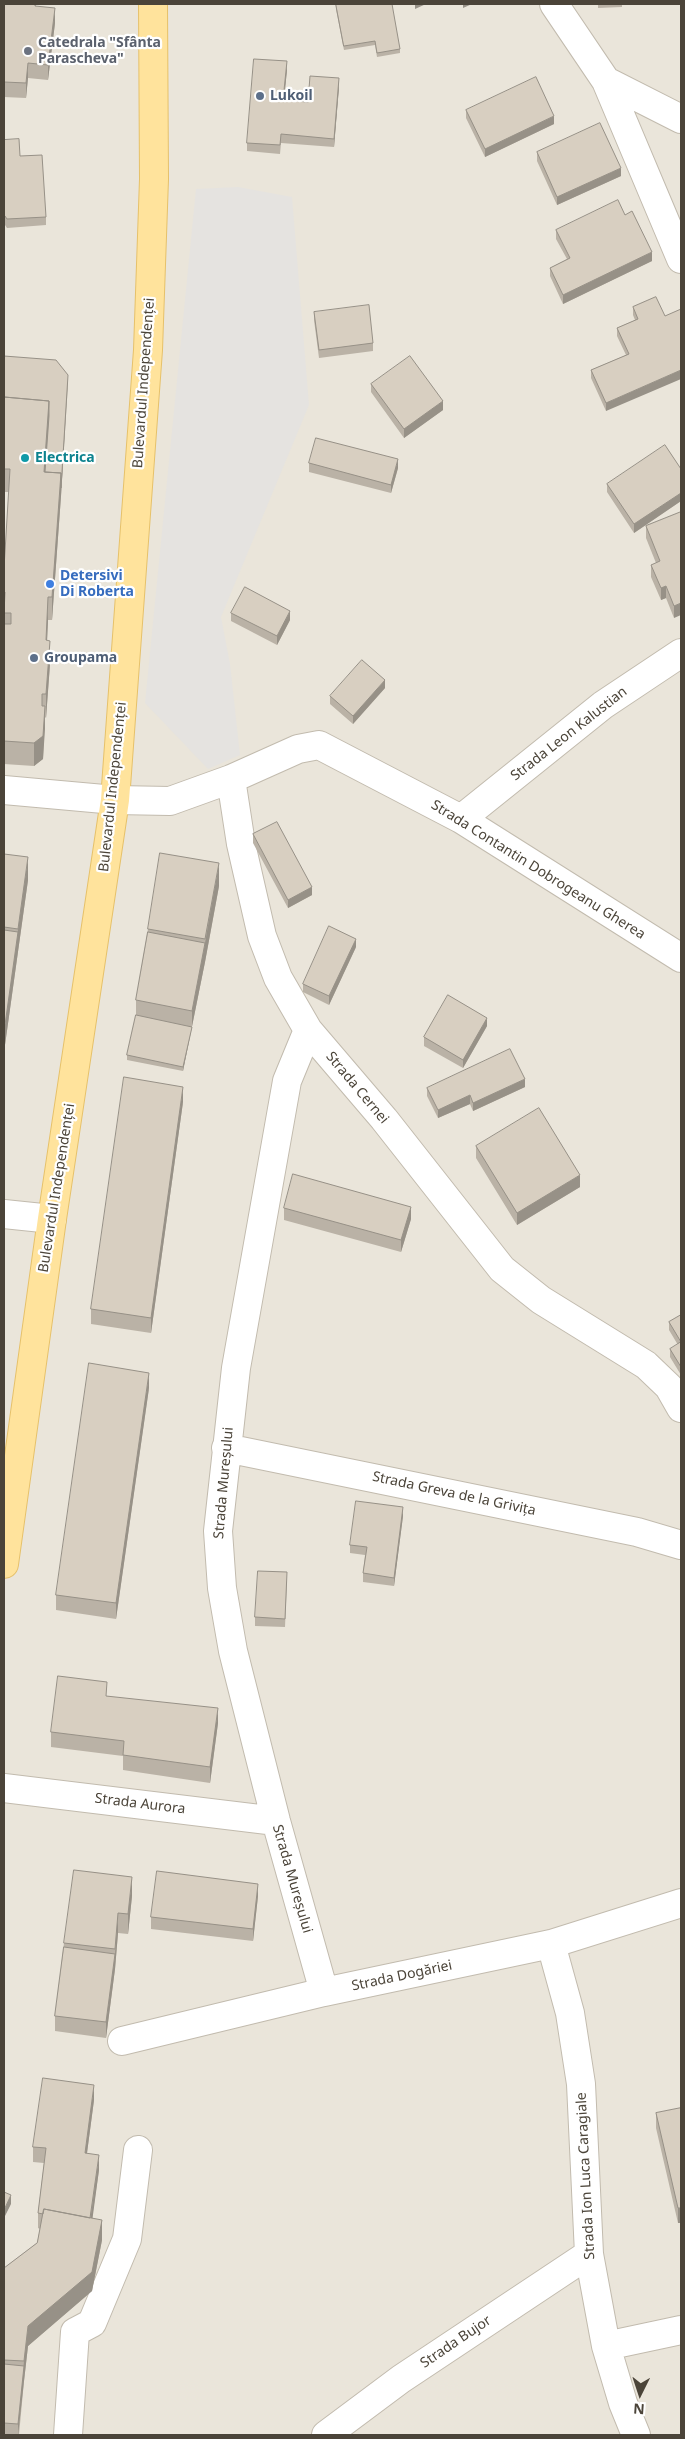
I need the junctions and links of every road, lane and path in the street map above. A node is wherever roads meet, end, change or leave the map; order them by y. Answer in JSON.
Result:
{"nodes":[{"id":1,"x":141,"y":4,"type":"edge"},
{"id":2,"x":554,"y":4,"type":"edge"},
{"id":3,"x":153,"y":16,"type":"edge"},
{"id":4,"x":606,"y":81,"type":"junction"},
{"id":5,"x":681,"y":119,"type":"edge"},
{"id":6,"x":681,"y":259,"type":"edge"},
{"id":7,"x":681,"y":653,"type":"edge"},
{"id":8,"x":231,"y":779,"type":"junction"},
{"id":9,"x":4,"y":790,"type":"edge"},
{"id":10,"x":114,"y":800,"type":"junction"},
{"id":11,"x":460,"y":819,"type":"junction"},
{"id":12,"x":681,"y":958,"type":"edge"},
{"id":13,"x":308,"y":1030,"type":"junction"},
{"id":14,"x":4,"y":1214,"type":"edge"},
{"id":15,"x":52,"y":1219,"type":"junction"},
{"id":16,"x":681,"y":1408,"type":"edge"},
{"id":17,"x":226,"y":1448,"type":"junction"},
{"id":18,"x":681,"y":1545,"type":"edge"},
{"id":19,"x":4,"y":1564,"type":"edge"},
{"id":20,"x":4,"y":1788,"type":"edge"},
{"id":21,"x":276,"y":1821,"type":"junction"},
{"id":22,"x":681,"y":1904,"type":"edge"},
{"id":23,"x":551,"y":1944,"type":"junction"},
{"id":24,"x":324,"y":1992,"type":"junction"},
{"id":25,"x":122,"y":2041,"type":"dead end"},
{"id":26,"x":138,"y":2150,"type":"dead end"},
{"id":27,"x":589,"y":2254,"type":"junction"},
{"id":28,"x":681,"y":2330,"type":"edge"},
{"id":29,"x":606,"y":2346,"type":"junction"},
{"id":30,"x":68,"y":2435,"type":"edge"},
{"id":31,"x":326,"y":2435,"type":"edge"},
{"id":32,"x":636,"y":2435,"type":"edge"}],
"edges":[{"from":1,"to":3,"type":"main road"},
{"from":2,"to":4,"type":"street"},
{"from":3,"to":10,"type":"main road","name":"Bulevardul Independenței"},
{"from":4,"to":5,"type":"street"},
{"from":4,"to":6,"type":"street"},
{"from":7,"to":11,"type":"street","name":"Strada Leon Kalustian"},
{"from":8,"to":10,"type":"street"},
{"from":8,"to":11,"type":"street","name":"Strada Contantin Dobrogeanu Gherea"},
{"from":8,"to":13,"type":"street","name":"Strada Cernei"},
{"from":9,"to":10,"type":"street"},
{"from":10,"to":15,"type":"main road","name":"Bulevardul Independenței"},
{"from":11,"to":12,"type":"street","name":"Strada Contantin Dobrogeanu Gherea"},
{"from":13,"to":16,"type":"street","name":"Strada Cernei"},
{"from":13,"to":17,"type":"street","name":"Strada Mureșului"},
{"from":14,"to":15,"type":"street"},
{"from":15,"to":19,"type":"main road","name":"Bulevardul Independenței"},
{"from":17,"to":18,"type":"street","name":"Strada Greva de la Grivița"},
{"from":17,"to":21,"type":"street","name":"Strada Mureșului"},
{"from":20,"to":21,"type":"street","name":"Strada Aurora"},
{"from":21,"to":24,"type":"street","name":"Strada Mureșului"},
{"from":22,"to":23,"type":"street","name":"Strada Dogăriei"},
{"from":23,"to":24,"type":"street","name":"Strada Dogăriei"},
{"from":23,"to":27,"type":"street","name":"Strada Ion Luca Caragiale"},
{"from":24,"to":25,"type":"street","name":"Strada Dogăriei"},
{"from":26,"to":30,"type":"street"},
{"from":27,"to":29,"type":"street","name":"Strada Ion Luca Caragiale"},
{"from":27,"to":31,"type":"street","name":"Strada Bujor"},
{"from":28,"to":29,"type":"street"},
{"from":29,"to":32,"type":"street","name":"Strada Ion Luca Caragiale"}]}
